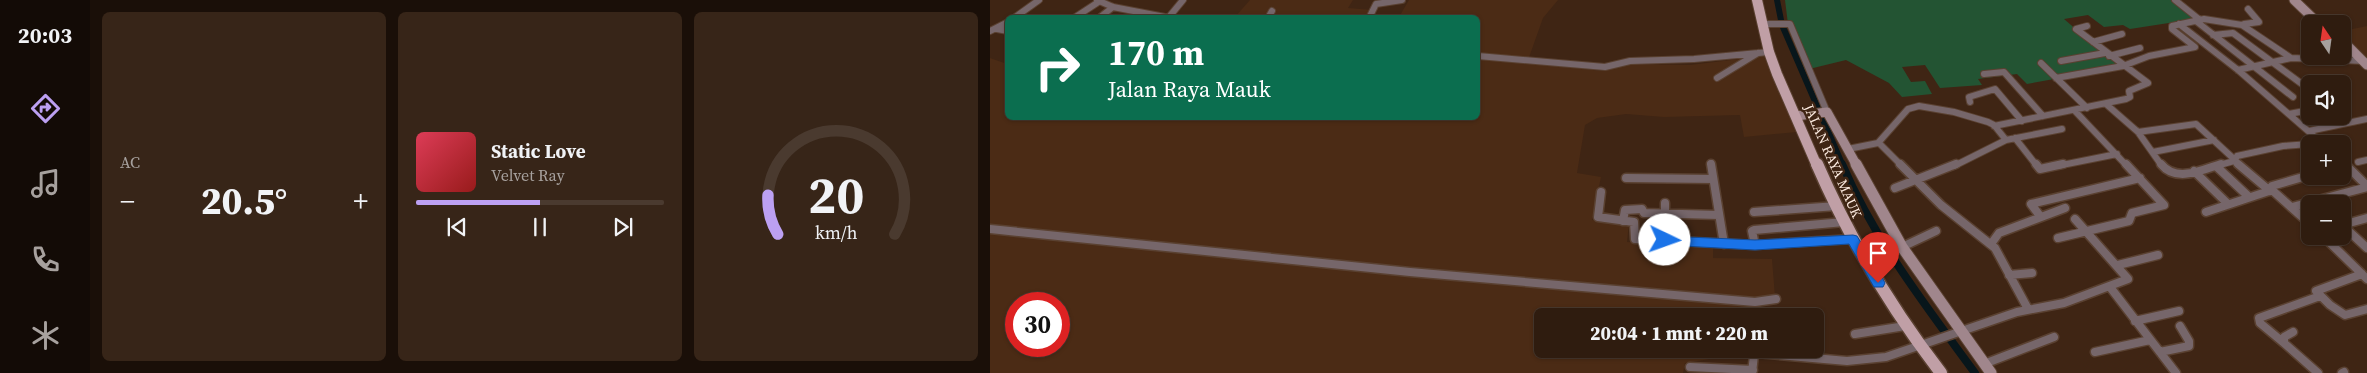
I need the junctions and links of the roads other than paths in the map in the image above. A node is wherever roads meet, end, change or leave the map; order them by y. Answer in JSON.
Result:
{"nodes":[{"id":1,"x":1039,"y":0,"type":"edge"},
{"id":2,"x":1183,"y":0,"type":"edge"},
{"id":3,"x":1402,"y":0,"type":"edge"},
{"id":4,"x":1757,"y":0,"type":"edge"},
{"id":5,"x":2175,"y":0,"type":"edge"},
{"id":6,"x":2294,"y":0,"type":"edge"},
{"id":7,"x":1099,"y":1,"type":"edge"},
{"id":8,"x":1113,"y":7,"type":"junction"},
{"id":9,"x":2248,"y":9,"type":"dead end"},
{"id":10,"x":1018,"y":15,"type":"edge"},
{"id":11,"x":1078,"y":15,"type":"edge"},
{"id":12,"x":1102,"y":15,"type":"edge"},
{"id":13,"x":1159,"y":15,"type":"edge"},
{"id":14,"x":1172,"y":15,"type":"edge"},
{"id":15,"x":1370,"y":15,"type":"edge"},
{"id":16,"x":2310,"y":15,"type":"edge"},
{"id":17,"x":2198,"y":20,"type":"junction"},
{"id":18,"x":1005,"y":24,"type":"edge"},
{"id":19,"x":1765,"y":24,"type":"junction"},
{"id":20,"x":2179,"y":24,"type":"junction"},
{"id":21,"x":2240,"y":24,"type":"junction"},
{"id":22,"x":2088,"y":26,"type":"dead end"},
{"id":23,"x":997,"y":29,"type":"junction"},
{"id":24,"x":1005,"y":30,"type":"edge"},
{"id":25,"x":990,"y":31,"type":"edge"},
{"id":26,"x":2230,"y":33,"type":"junction"},
{"id":27,"x":2122,"y":34,"type":"dead end"},
{"id":28,"x":2213,"y":35,"type":"junction"},
{"id":29,"x":2093,"y":42,"type":"junction"},
{"id":30,"x":2140,"y":48,"type":"dead end"},
{"id":31,"x":2351,"y":49,"type":"edge"},
{"id":32,"x":1764,"y":53,"type":"junction"},
{"id":33,"x":2107,"y":54,"type":"junction"},
{"id":34,"x":1480,"y":56,"type":"edge"},
{"id":35,"x":2291,"y":58,"type":"junction"},
{"id":36,"x":2061,"y":61,"type":"dead end"},
{"id":37,"x":2273,"y":62,"type":"junction"},
{"id":38,"x":2041,"y":63,"type":"dead end"},
{"id":39,"x":2366,"y":63,"type":"edge"},
{"id":40,"x":2123,"y":66,"type":"junction"},
{"id":41,"x":2253,"y":67,"type":"junction"},
{"id":42,"x":2238,"y":70,"type":"junction"},
{"id":43,"x":1984,"y":74,"type":"dead end"},
{"id":44,"x":1717,"y":78,"type":"dead end"},
{"id":45,"x":2056,"y":78,"type":"junction"},
{"id":46,"x":2301,"y":83,"type":"edge"},
{"id":47,"x":2293,"y":97,"type":"dead end"},
{"id":48,"x":1970,"y":102,"type":"dead end"},
{"id":49,"x":2106,"y":104,"type":"junction"},
{"id":50,"x":2087,"y":108,"type":"junction"},
{"id":51,"x":2075,"y":111,"type":"junction"},
{"id":52,"x":1825,"y":112,"type":"junction"},
{"id":53,"x":2301,"y":112,"type":"edge"},
{"id":54,"x":2289,"y":114,"type":"junction"},
{"id":55,"x":1800,"y":115,"type":"junction"},
{"id":56,"x":2043,"y":116,"type":"junction"},
{"id":57,"x":2367,"y":119,"type":"edge"},
{"id":58,"x":2022,"y":121,"type":"junction"},
{"id":59,"x":1994,"y":126,"type":"junction"},
{"id":60,"x":2062,"y":129,"type":"dead end"},
{"id":61,"x":2138,"y":132,"type":"junction"},
{"id":62,"x":2309,"y":132,"type":"junction"},
{"id":63,"x":2312,"y":135,"type":"edge"},
{"id":64,"x":2015,"y":138,"type":"junction"},
{"id":65,"x":2006,"y":140,"type":"junction"},
{"id":66,"x":2214,"y":140,"type":"junction"},
{"id":67,"x":1879,"y":143,"type":"junction"},
{"id":68,"x":2301,"y":146,"type":"edge"},
{"id":69,"x":1848,"y":149,"type":"junction"},
{"id":70,"x":2153,"y":152,"type":"junction"},
{"id":71,"x":2117,"y":154,"type":"junction"},
{"id":72,"x":2235,"y":160,"type":"junction"},
{"id":73,"x":2367,"y":160,"type":"edge"},
{"id":74,"x":2358,"y":162,"type":"dead end"},
{"id":75,"x":1711,"y":163,"type":"dead end"},
{"id":76,"x":2216,"y":166,"type":"junction"},
{"id":77,"x":2194,"y":171,"type":"junction"},
{"id":78,"x":2351,"y":171,"type":"edge"},
{"id":79,"x":1626,"y":178,"type":"dead end"},
{"id":80,"x":2140,"y":178,"type":"junction"},
{"id":81,"x":2301,"y":178,"type":"edge"},
{"id":82,"x":1713,"y":179,"type":"junction"},
{"id":83,"x":1914,"y":180,"type":"junction"},
{"id":84,"x":2367,"y":186,"type":"edge"},
{"id":85,"x":1894,"y":188,"type":"dead end"},
{"id":86,"x":2271,"y":190,"type":"junction"},
{"id":87,"x":1601,"y":192,"type":"dead end"},
{"id":88,"x":2249,"y":197,"type":"junction"},
{"id":89,"x":1665,"y":203,"type":"dead end"},
{"id":90,"x":2228,"y":204,"type":"junction"},
{"id":91,"x":1836,"y":206,"type":"junction"},
{"id":92,"x":2292,"y":207,"type":"junction"},
{"id":93,"x":2065,"y":208,"type":"dead end"},
{"id":94,"x":1754,"y":212,"type":"dead end"},
{"id":95,"x":2206,"y":212,"type":"dead end"},
{"id":96,"x":1665,"y":214,"type":"junction"},
{"id":97,"x":1719,"y":215,"type":"junction"},
{"id":98,"x":2040,"y":216,"type":"junction"},
{"id":99,"x":2301,"y":216,"type":"edge"},
{"id":100,"x":2367,"y":218,"type":"edge"},
{"id":101,"x":2075,"y":219,"type":"dead end"},
{"id":102,"x":1623,"y":221,"type":"junction"},
{"id":103,"x":1844,"y":222,"type":"junction"},
{"id":104,"x":2351,"y":222,"type":"edge"},
{"id":105,"x":990,"y":229,"type":"edge"},
{"id":106,"x":1936,"y":231,"type":"dead end"},
{"id":107,"x":2087,"y":232,"type":"junction"},
{"id":108,"x":2351,"y":233,"type":"edge"},
{"id":109,"x":2058,"y":238,"type":"dead end"},
{"id":110,"x":1853,"y":239,"type":"junction"},
{"id":111,"x":1665,"y":240,"type":"junction"},
{"id":112,"x":1724,"y":244,"type":"junction"},
{"id":113,"x":1991,"y":244,"type":"junction"},
{"id":114,"x":1755,"y":245,"type":"junction"},
{"id":115,"x":2332,"y":245,"type":"edge"},
{"id":116,"x":1902,"y":247,"type":"junction"},
{"id":117,"x":2367,"y":248,"type":"edge"},
{"id":118,"x":2158,"y":254,"type":"dead end"},
{"id":119,"x":2118,"y":266,"type":"junction"},
{"id":120,"x":2032,"y":273,"type":"dead end"},
{"id":121,"x":2009,"y":275,"type":"junction"},
{"id":122,"x":2364,"y":276,"type":"edge"},
{"id":123,"x":2110,"y":287,"type":"junction"},
{"id":124,"x":2320,"y":296,"type":"junction"},
{"id":125,"x":1776,"y":299,"type":"dead end"},
{"id":126,"x":2028,"y":309,"type":"junction"},
{"id":127,"x":2367,"y":309,"type":"edge"},
{"id":128,"x":2179,"y":311,"type":"dead end"},
{"id":129,"x":2135,"y":321,"type":"junction"},
{"id":130,"x":1905,"y":326,"type":"junction"},
{"id":131,"x":2180,"y":326,"type":"dead end"},
{"id":132,"x":1957,"y":331,"type":"junction"},
{"id":133,"x":2293,"y":332,"type":"dead end"},
{"id":134,"x":1856,"y":334,"type":"dead end"},
{"id":135,"x":2054,"y":337,"type":"dead end"},
{"id":136,"x":2150,"y":340,"type":"junction"},
{"id":137,"x":2284,"y":343,"type":"junction"},
{"id":138,"x":1922,"y":344,"type":"junction"},
{"id":139,"x":2095,"y":352,"type":"dead end"},
{"id":140,"x":2160,"y":352,"type":"junction"},
{"id":141,"x":1690,"y":367,"type":"dead end"},
{"id":142,"x":1988,"y":368,"type":"edge"},
{"id":143,"x":1752,"y":371,"type":"edge"},
{"id":144,"x":1941,"y":373,"type":"edge"},
{"id":145,"x":2176,"y":373,"type":"edge"},
{"id":146,"x":2318,"y":373,"type":"edge"}],
"edges":[{"from":1,"to":10,"type":"street"},
{"from":2,"to":14,"type":"street"},
{"from":3,"to":15,"type":"street"},
{"from":4,"to":19,"type":"main road","name":"JALAN RAYA MAUK"},
{"from":5,"to":17,"type":"street"},
{"from":6,"to":16,"type":"street"},
{"from":7,"to":8,"type":"street"},
{"from":7,"to":11,"type":"street"},
{"from":8,"to":12,"type":"street"},
{"from":8,"to":13,"type":"street"},
{"from":9,"to":21,"type":"street"},
{"from":17,"to":20,"type":"street"},
{"from":17,"to":21,"type":"street"},
{"from":17,"to":28,"type":"street"},
{"from":18,"to":23,"type":"street"},
{"from":19,"to":32,"type":"main road","name":"JALAN RAYA MAUK"},
{"from":19,"to":52,"type":"street"},
{"from":20,"to":40,"type":"street"},
{"from":20,"to":42,"type":"street"},
{"from":21,"to":26,"type":"street"},
{"from":21,"to":35,"type":"street"},
{"from":22,"to":29,"type":"street"},
{"from":23,"to":24,"type":"street"},
{"from":23,"to":25,"type":"street"},
{"from":26,"to":28,"type":"street"},
{"from":26,"to":37,"type":"street"},
{"from":27,"to":29,"type":"street"},
{"from":28,"to":41,"type":"street"},
{"from":29,"to":33,"type":"street"},
{"from":30,"to":33,"type":"street"},
{"from":31,"to":39,"type":"street"},
{"from":32,"to":34,"type":"street"},
{"from":32,"to":44,"type":"street"},
{"from":32,"to":55,"type":"main road","name":"JALAN RAYA MAUK"},
{"from":33,"to":36,"type":"street"},
{"from":33,"to":40,"type":"street"},
{"from":35,"to":37,"type":"street"},
{"from":35,"to":39,"type":"street"},
{"from":37,"to":41,"type":"street"},
{"from":37,"to":46,"type":"street"},
{"from":38,"to":45,"type":"street"},
{"from":40,"to":45,"type":"street"},
{"from":40,"to":49,"type":"street"},
{"from":41,"to":42,"type":"street"},
{"from":41,"to":47,"type":"street"},
{"from":42,"to":54,"type":"street"},
{"from":43,"to":56,"type":"street"},
{"from":45,"to":50,"type":"street"},
{"from":48,"to":58,"type":"street"},
{"from":49,"to":50,"type":"street"},
{"from":49,"to":61,"type":"street"},
{"from":50,"to":51,"type":"street"},
{"from":51,"to":56,"type":"street"},
{"from":51,"to":71,"type":"street"},
{"from":52,"to":55,"type":"street"},
{"from":52,"to":69,"type":"street"},
{"from":53,"to":54,"type":"street"},
{"from":54,"to":62,"type":"street"},
{"from":55,"to":91,"type":"main road","name":"JALAN RAYA MAUK"},
{"from":56,"to":58,"type":"street"},
{"from":57,"to":62,"type":"street"},
{"from":58,"to":59,"type":"street"},
{"from":59,"to":65,"type":"street"},
{"from":59,"to":67,"type":"street"},
{"from":60,"to":64,"type":"street"},
{"from":61,"to":66,"type":"street"},
{"from":61,"to":70,"type":"street"},
{"from":62,"to":63,"type":"street"},
{"from":64,"to":65,"type":"street"},
{"from":64,"to":71,"type":"street"},
{"from":65,"to":83,"type":"street"},
{"from":66,"to":70,"type":"street"},
{"from":66,"to":72,"type":"street"},
{"from":67,"to":69,"type":"street"},
{"from":67,"to":83,"type":"street"},
{"from":68,"to":72,"type":"street"},
{"from":69,"to":116,"type":"street"},
{"from":70,"to":77,"type":"street"},
{"from":71,"to":80,"type":"street"},
{"from":72,"to":76,"type":"street"},
{"from":72,"to":86,"type":"street"},
{"from":73,"to":74,"type":"street"},
{"from":75,"to":82,"type":"street"},
{"from":76,"to":77,"type":"street"},
{"from":76,"to":88,"type":"street"},
{"from":77,"to":90,"type":"street"},
{"from":78,"to":84,"type":"street"},
{"from":79,"to":82,"type":"street"},
{"from":80,"to":98,"type":"street"},
{"from":80,"to":107,"type":"street"},
{"from":81,"to":86,"type":"street"},
{"from":82,"to":97,"type":"street"},
{"from":83,"to":85,"type":"street"},
{"from":83,"to":113,"type":"street"},
{"from":84,"to":92,"type":"street"},
{"from":86,"to":88,"type":"street"},
{"from":86,"to":92,"type":"street"},
{"from":87,"to":102,"type":"street"},
{"from":88,"to":90,"type":"street"},
{"from":89,"to":96,"type":"street"},
{"from":90,"to":95,"type":"street"},
{"from":91,"to":94,"type":"street"},
{"from":91,"to":103,"type":"main road","name":"JALAN RAYA MAUK"},
{"from":92,"to":99,"type":"street"},
{"from":93,"to":98,"type":"street"},
{"from":96,"to":97,"type":"street"},
{"from":96,"to":102,"type":"street"},
{"from":96,"to":111,"type":"street"},
{"from":97,"to":112,"type":"street"},
{"from":98,"to":113,"type":"street"},
{"from":100,"to":104,"type":"street"},
{"from":101,"to":107,"type":"street"},
{"from":102,"to":111,"type":"street"},
{"from":103,"to":110,"type":"main road","name":"JALAN RAYA MAUK"},
{"from":103,"to":114,"type":"street"},
{"from":105,"to":125,"type":"street"},
{"from":106,"to":116,"type":"street"},
{"from":107,"to":109,"type":"street"},
{"from":107,"to":119,"type":"street"},
{"from":108,"to":117,"type":"street"},
{"from":110,"to":114,"type":"street"},
{"from":110,"to":130,"type":"main road","name":"JALAN RAYA MAUK"},
{"from":111,"to":112,"type":"street"},
{"from":112,"to":114,"type":"street"},
{"from":113,"to":121,"type":"street"},
{"from":115,"to":122,"type":"street"},
{"from":116,"to":132,"type":"street"},
{"from":118,"to":119,"type":"street"},
{"from":119,"to":123,"type":"street"},
{"from":120,"to":121,"type":"street"},
{"from":121,"to":126,"type":"street"},
{"from":122,"to":124,"type":"street"},
{"from":123,"to":126,"type":"street"},
{"from":123,"to":129,"type":"street"},
{"from":124,"to":127,"type":"street"},
{"from":124,"to":137,"type":"street"},
{"from":126,"to":132,"type":"street"},
{"from":128,"to":129,"type":"street"},
{"from":129,"to":136,"type":"street"},
{"from":130,"to":134,"type":"street"},
{"from":130,"to":138,"type":"main road","name":"JALAN RAYA MAUK"},
{"from":131,"to":140,"type":"street"},
{"from":132,"to":138,"type":"street"},
{"from":132,"to":142,"type":"street"},
{"from":133,"to":137,"type":"street"},
{"from":135,"to":142,"type":"street"},
{"from":136,"to":139,"type":"street"},
{"from":136,"to":140,"type":"street"},
{"from":137,"to":146,"type":"street"},
{"from":138,"to":143,"type":"street"},
{"from":138,"to":144,"type":"main road","name":"JALAN RAYA MAUK"},
{"from":140,"to":145,"type":"street"},
{"from":141,"to":143,"type":"street"}]}
